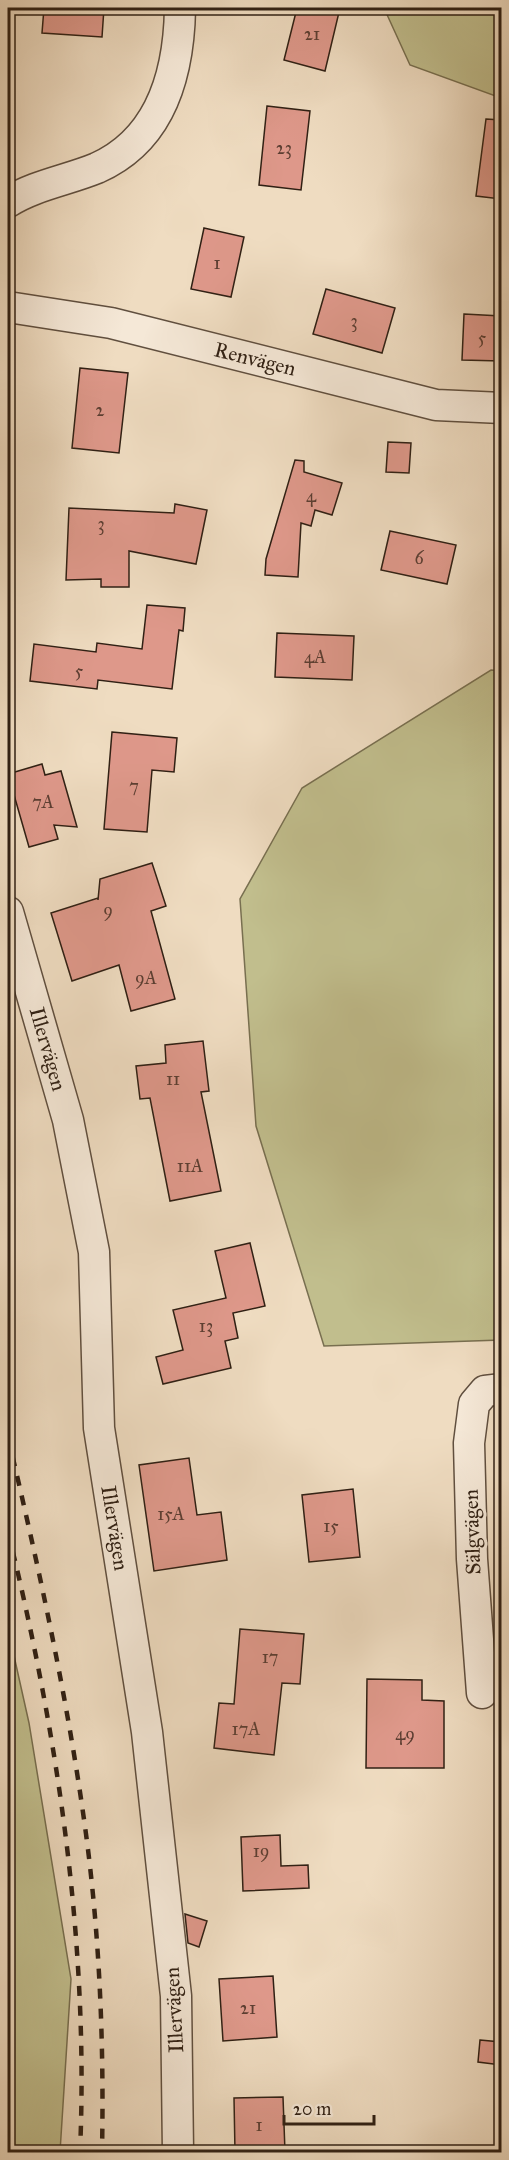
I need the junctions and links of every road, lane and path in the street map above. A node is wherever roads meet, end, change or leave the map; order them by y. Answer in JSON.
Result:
{"nodes":[{"id":1,"x":180,"y":8,"type":"edge"},
{"id":2,"x":8,"y":202,"type":"edge"},
{"id":3,"x":8,"y":307,"type":"edge"},
{"id":4,"x":501,"y":408,"type":"edge"},
{"id":5,"x":8,"y":912,"type":"edge"},
{"id":6,"x":501,"y":1389,"type":"edge"},
{"id":7,"x":482,"y":1693,"type":"dead end"},
{"id":8,"x":178,"y":2152,"type":"edge"}],
"edges":[{"from":1,"to":2,"type":"street"},
{"from":3,"to":4,"type":"street","name":"Renvägen"},
{"from":5,"to":8,"type":"street","name":"Illervägen"},
{"from":6,"to":7,"type":"street","name":"Sälgvägen"}]}
